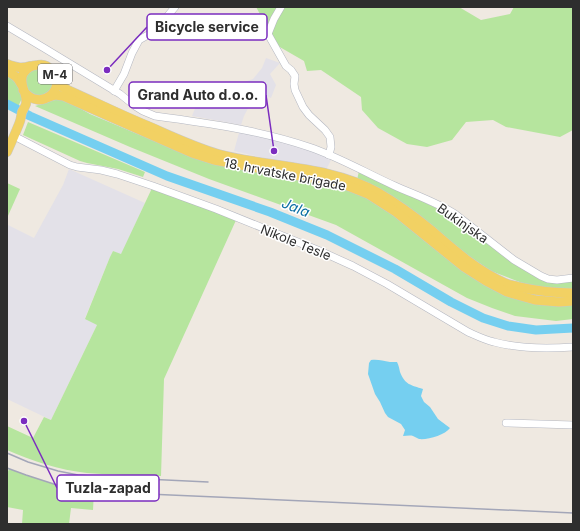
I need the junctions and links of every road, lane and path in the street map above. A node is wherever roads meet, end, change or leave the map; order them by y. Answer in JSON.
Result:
{"nodes":[{"id":1,"x":175,"y":7,"type":"edge"},
{"id":2,"x":281,"y":7,"type":"edge"},
{"id":3,"x":7,"y":26,"type":"edge"},
{"id":4,"x":7,"y":64,"type":"edge"},
{"id":5,"x":31,"y":66,"type":"junction"},
{"id":6,"x":7,"y":71,"type":"edge"},
{"id":7,"x":57,"y":81,"type":"junction"},
{"id":8,"x":22,"y":87,"type":"junction"},
{"id":9,"x":114,"y":91,"type":"junction"},
{"id":10,"x":45,"y":98,"type":"junction"},
{"id":11,"x":28,"y":105,"type":"junction"},
{"id":12,"x":14,"y":136,"type":"junction"},
{"id":13,"x":7,"y":152,"type":"edge"},
{"id":14,"x":329,"y":155,"type":"junction"},
{"id":15,"x":573,"y":278,"type":"edge"},
{"id":16,"x":573,"y":293,"type":"edge"},
{"id":17,"x":573,"y":301,"type":"edge"},
{"id":18,"x":573,"y":347,"type":"edge"},
{"id":19,"x":506,"y":423,"type":"dead end"},
{"id":20,"x":573,"y":425,"type":"edge"}],
"edges":[{"from":1,"to":9,"type":"street"},
{"from":2,"to":14,"type":"street"},
{"from":3,"to":9,"type":"street","name":"Bukinjska"},
{"from":4,"to":5,"type":"main road","number":"M-4"},
{"from":5,"to":7,"type":"main road","number":"M-4"},
{"from":5,"to":8,"type":"main road","number":"M-4"},
{"from":6,"to":8,"type":"main road","number":"M-4"},
{"from":7,"to":10,"type":"main road","number":"M-4"},
{"from":7,"to":16,"type":"main road","name":"18. hrvatske brigade"},
{"from":8,"to":10,"type":"main road","number":"M-4"},
{"from":8,"to":11,"type":"main road","number":"M-4"},
{"from":9,"to":14,"type":"street","name":"Bukinjska"},
{"from":10,"to":11,"type":"main road","number":"M-4"},
{"from":10,"to":17,"type":"main road","name":"18. hrvatske brigade"},
{"from":11,"to":12,"type":"main road","number":"M-4"},
{"from":12,"to":13,"type":"main road","number":"M-4"},
{"from":12,"to":18,"type":"street","name":"Nikole Tesle"},
{"from":14,"to":15,"type":"street","name":"Bukinjska"},
{"from":19,"to":20,"type":"street"}]}
